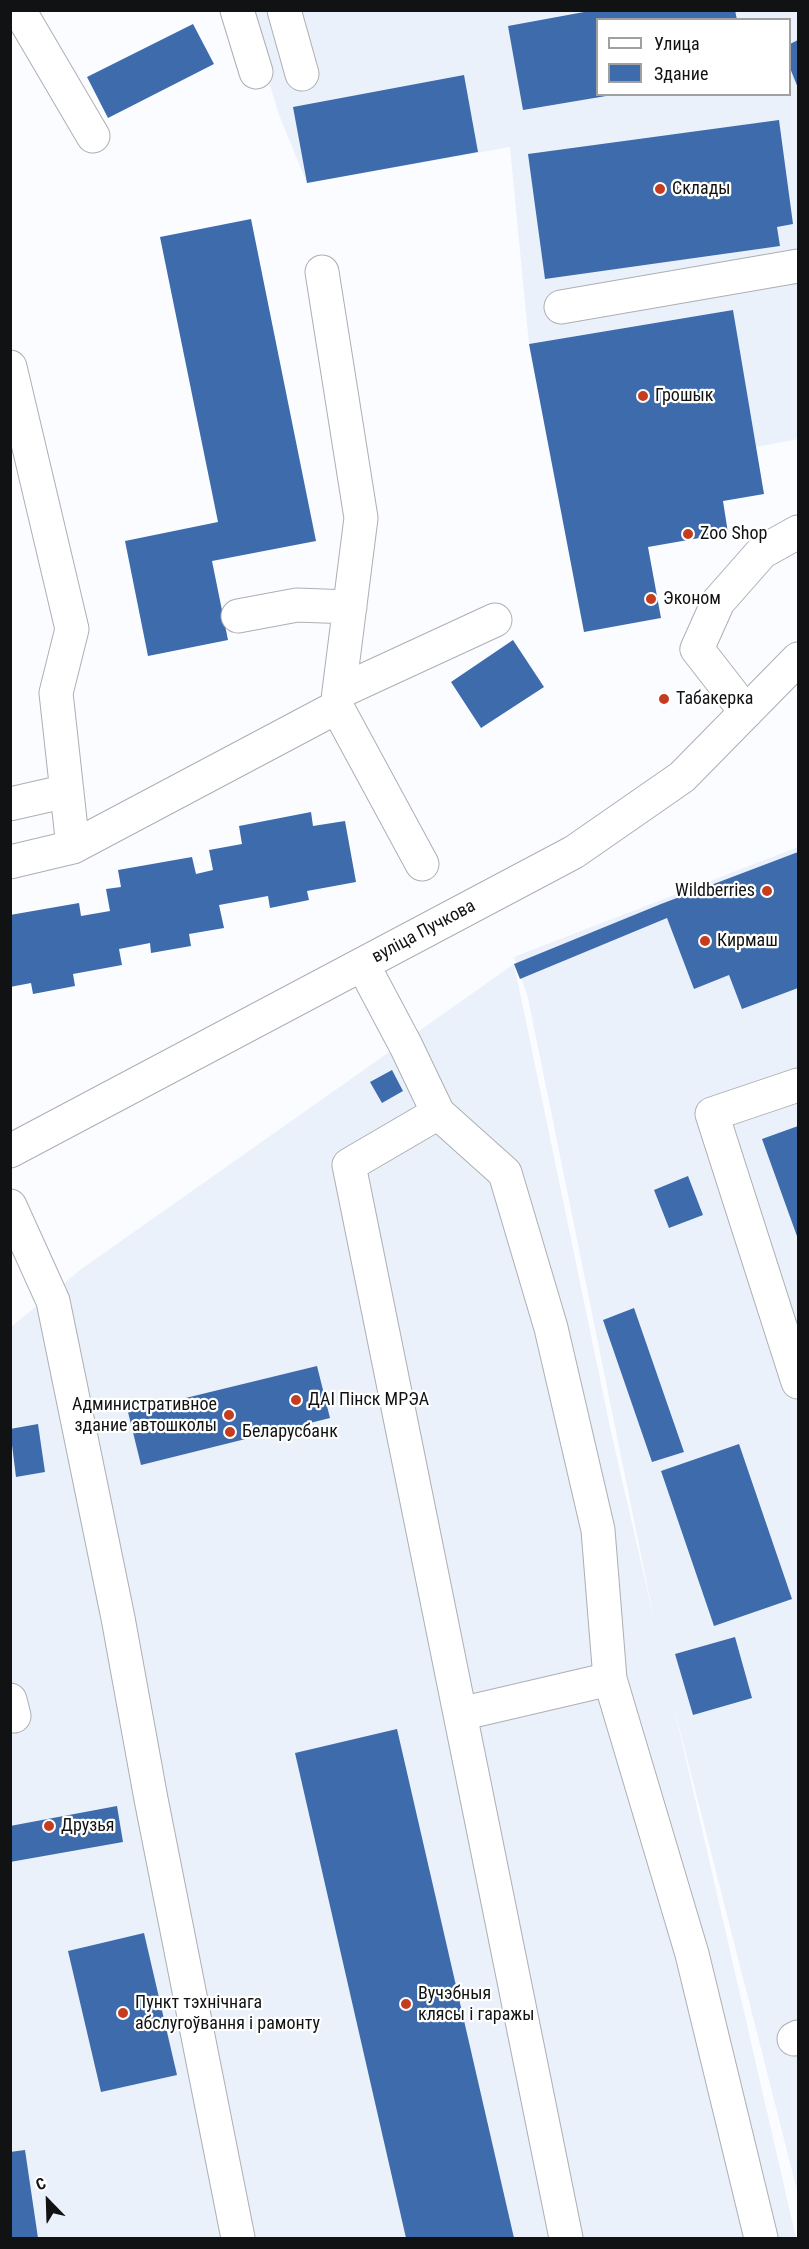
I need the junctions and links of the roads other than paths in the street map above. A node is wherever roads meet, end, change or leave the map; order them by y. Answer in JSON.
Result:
{"nodes":[{"id":1,"x":19,"y":10,"type":"edge"},
{"id":2,"x":237,"y":10,"type":"edge"},
{"id":3,"x":284,"y":10,"type":"edge"},
{"id":4,"x":256,"y":72,"type":"dead end"},
{"id":5,"x":302,"y":74,"type":"dead end"},
{"id":6,"x":93,"y":136,"type":"dead end"},
{"id":7,"x":798,"y":266,"type":"edge"},
{"id":8,"x":322,"y":272,"type":"dead end"},
{"id":9,"x":561,"y":308,"type":"dead end"},
{"id":10,"x":10,"y":367,"type":"edge"},
{"id":11,"x":798,"y":532,"type":"edge"},
{"id":12,"x":350,"y":607,"type":"junction"},
{"id":13,"x":238,"y":616,"type":"dead end"},
{"id":14,"x":495,"y":620,"type":"dead end"},
{"id":15,"x":798,"y":659,"type":"edge"},
{"id":16,"x":338,"y":700,"type":"junction"},
{"id":17,"x":746,"y":712,"type":"junction"},
{"id":18,"x":67,"y":791,"type":"junction"},
{"id":19,"x":10,"y":804,"type":"edge"},
{"id":20,"x":73,"y":847,"type":"junction"},
{"id":21,"x":10,"y":862,"type":"edge"},
{"id":22,"x":422,"y":864,"type":"dead end"},
{"id":23,"x":363,"y":965,"type":"junction"},
{"id":24,"x":798,"y":1085,"type":"edge"},
{"id":25,"x":438,"y":1113,"type":"junction"},
{"id":26,"x":10,"y":1151,"type":"edge"},
{"id":27,"x":10,"y":1206,"type":"edge"},
{"id":28,"x":798,"y":1382,"type":"edge"},
{"id":29,"x":610,"y":1679,"type":"junction"},
{"id":30,"x":460,"y":1714,"type":"junction"},
{"id":31,"x":238,"y":2238,"type":"edge"},
{"id":32,"x":566,"y":2238,"type":"edge"},
{"id":33,"x":761,"y":2238,"type":"edge"}],
"edges":[{"from":1,"to":6,"type":"street"},
{"from":2,"to":4,"type":"street"},
{"from":3,"to":5,"type":"street"},
{"from":7,"to":9,"type":"street"},
{"from":8,"to":12,"type":"street"},
{"from":10,"to":18,"type":"street"},
{"from":11,"to":17,"type":"street"},
{"from":12,"to":13,"type":"street"},
{"from":12,"to":16,"type":"street"},
{"from":14,"to":16,"type":"street"},
{"from":15,"to":17,"type":"street","name":"вуліца Пучкова"},
{"from":16,"to":20,"type":"street"},
{"from":16,"to":22,"type":"street"},
{"from":17,"to":23,"type":"street","name":"вуліца Пучкова"},
{"from":18,"to":19,"type":"street"},
{"from":18,"to":20,"type":"street"},
{"from":20,"to":21,"type":"street"},
{"from":23,"to":25,"type":"street"},
{"from":23,"to":26,"type":"street","name":"вуліца Пучкова"},
{"from":24,"to":28,"type":"street"},
{"from":25,"to":29,"type":"street"},
{"from":25,"to":30,"type":"street"},
{"from":27,"to":31,"type":"street"},
{"from":29,"to":30,"type":"street"},
{"from":29,"to":33,"type":"street"},
{"from":30,"to":32,"type":"street"}]}
